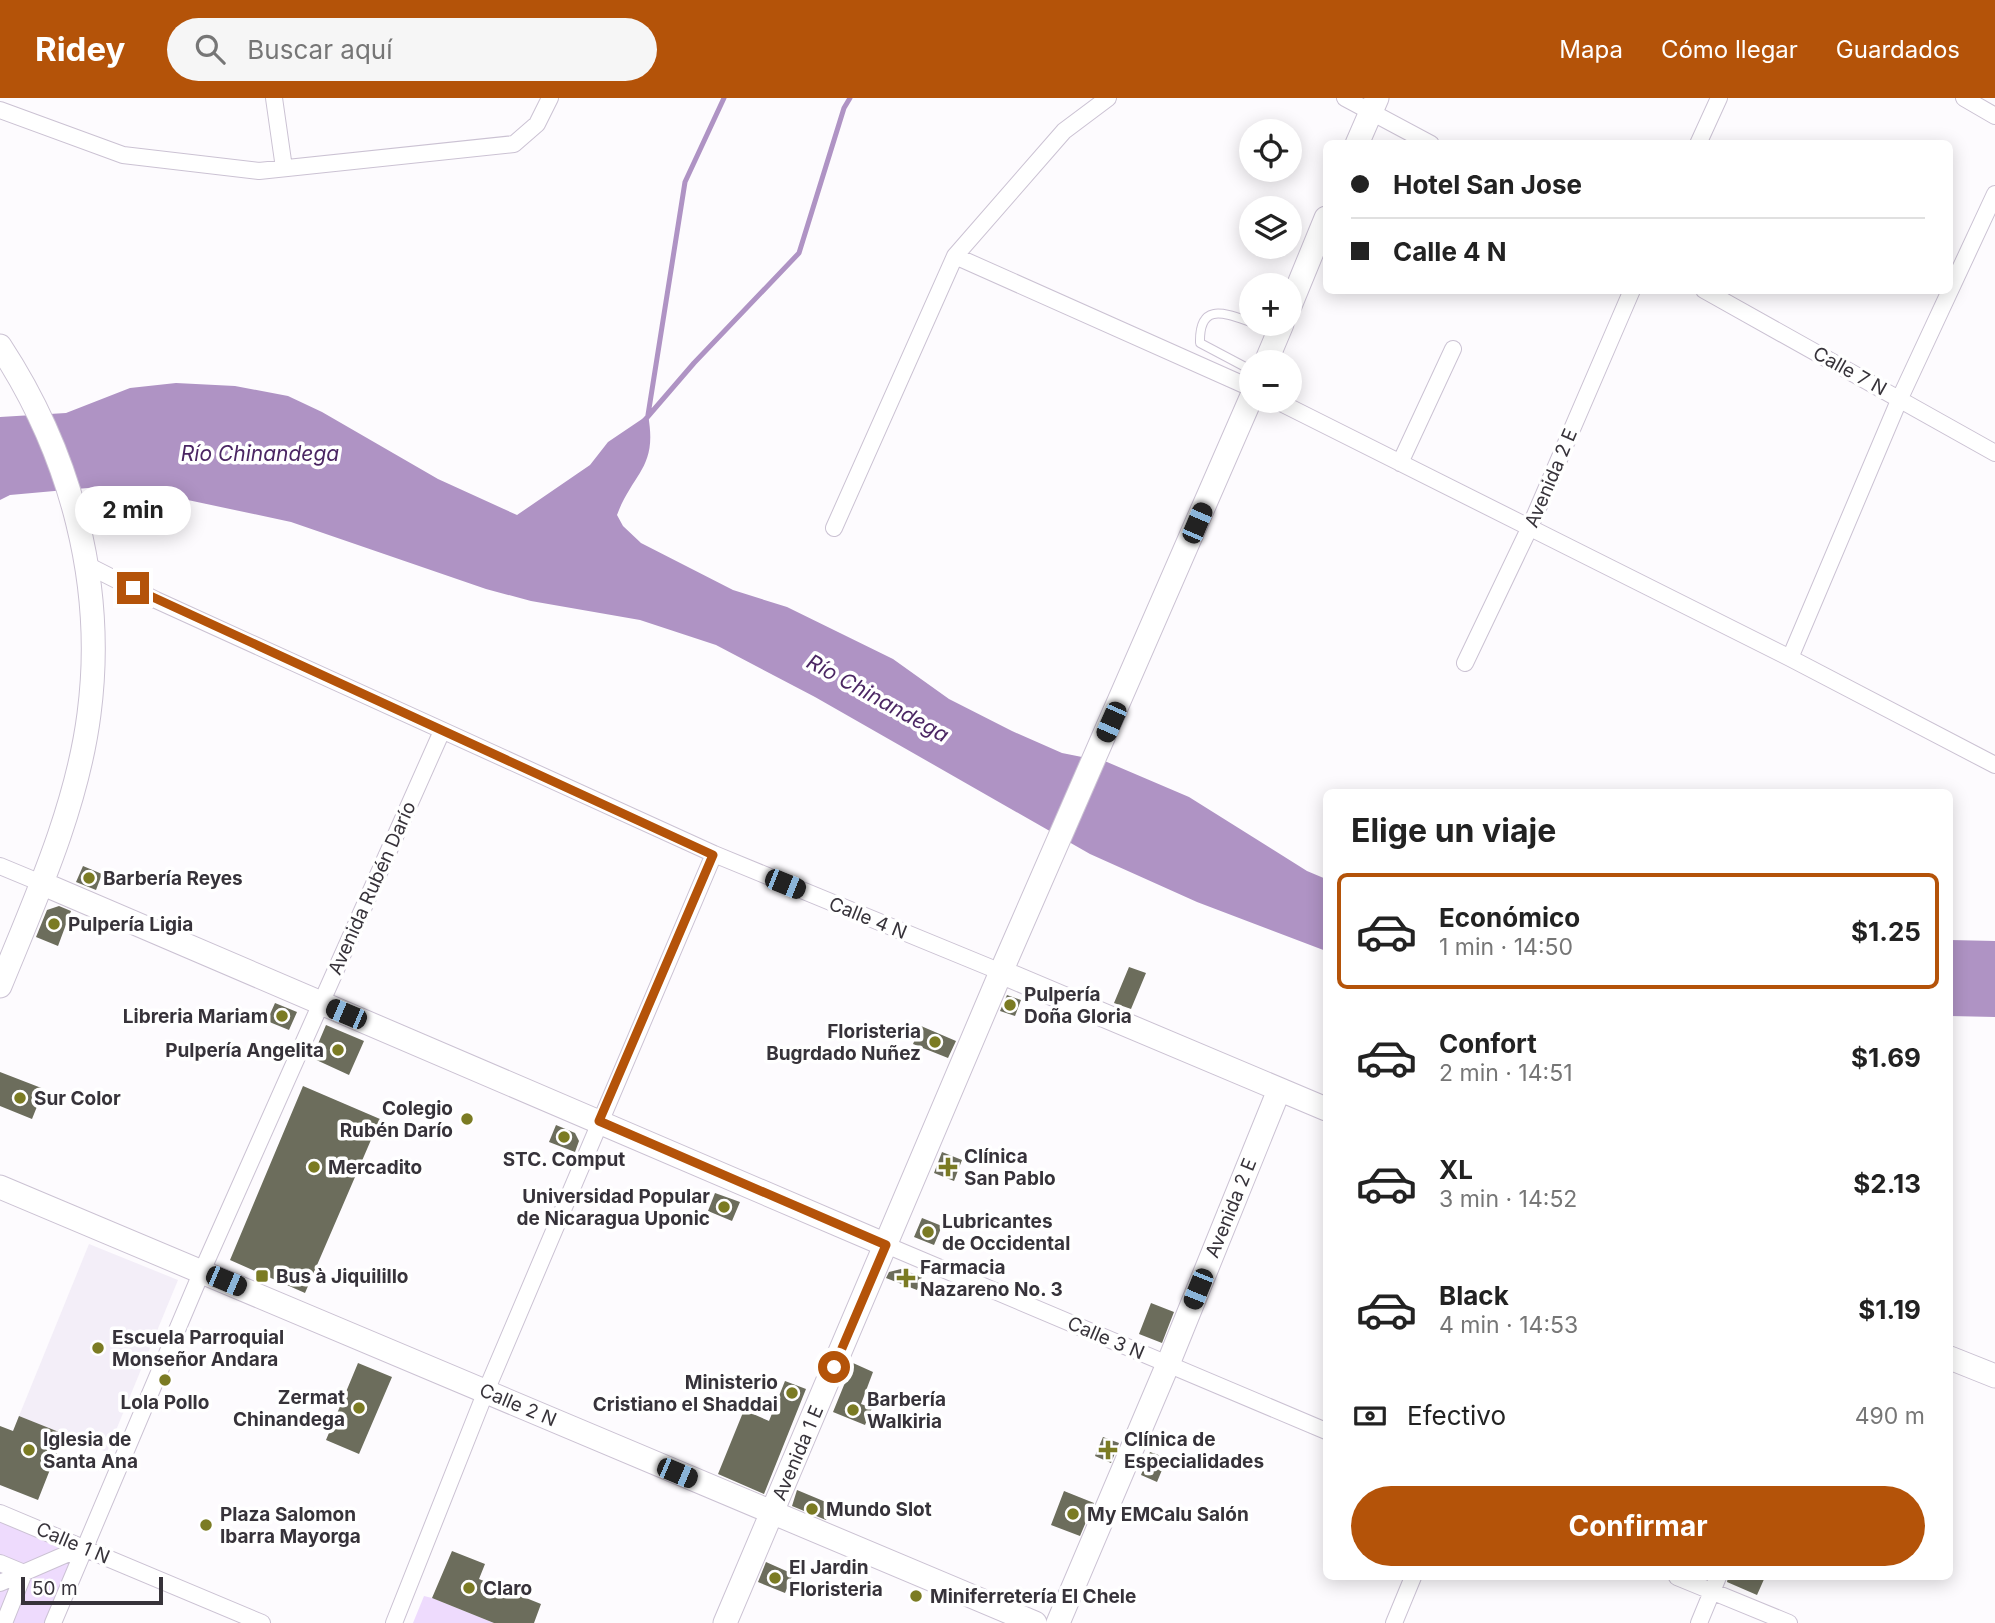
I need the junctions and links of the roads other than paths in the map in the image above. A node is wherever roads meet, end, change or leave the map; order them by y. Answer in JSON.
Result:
{"nodes":[{"id":1,"x":274,"y":98,"type":"edge"},
{"id":2,"x":550,"y":98,"type":"edge"},
{"id":3,"x":1108,"y":98,"type":"edge"},
{"id":4,"x":1345,"y":98,"type":"edge"},
{"id":5,"x":1718,"y":98,"type":"edge"},
{"id":6,"x":1964,"y":98,"type":"edge"},
{"id":7,"x":1374,"y":104,"type":"edge"},
{"id":8,"x":0,"y":110,"type":"edge"},
{"id":9,"x":1995,"y":116,"type":"edge"},
{"id":10,"x":1359,"y":140,"type":"edge"},
{"id":11,"x":1425,"y":140,"type":"edge"},
{"id":12,"x":1700,"y":140,"type":"edge"},
{"id":13,"x":284,"y":168,"type":"junction"},
{"id":14,"x":1995,"y":194,"type":"edge"},
{"id":15,"x":1323,"y":225,"type":"edge"},
{"id":16,"x":955,"y":256,"type":"junction"},
{"id":17,"x":1302,"y":277,"type":"edge"},
{"id":18,"x":1953,"y":284,"type":"edge"},
{"id":19,"x":1630,"y":294,"type":"edge"},
{"id":20,"x":1711,"y":294,"type":"edge"},
{"id":21,"x":1948,"y":294,"type":"edge"},
{"id":22,"x":1239,"y":319,"type":"edge"},
{"id":23,"x":0,"y":346,"type":"edge"},
{"id":24,"x":1453,"y":349,"type":"dead end"},
{"id":25,"x":1239,"y":364,"type":"edge"},
{"id":26,"x":1239,"y":383,"type":"edge"},
{"id":27,"x":1900,"y":398,"type":"junction"},
{"id":28,"x":1245,"y":413,"type":"edge"},
{"id":29,"x":1301,"y":413,"type":"edge"},
{"id":30,"x":1995,"y":453,"type":"edge"},
{"id":31,"x":1400,"y":463,"type":"junction"},
{"id":32,"x":834,"y":528,"type":"dead end"},
{"id":33,"x":1529,"y":529,"type":"junction"},
{"id":34,"x":87,"y":565,"type":"junction"},
{"id":35,"x":1790,"y":658,"type":"junction"},
{"id":36,"x":1465,"y":663,"type":"dead end"},
{"id":37,"x":442,"y":731,"type":"junction"},
{"id":38,"x":1995,"y":765,"type":"edge"},
{"id":39,"x":713,"y":855,"type":"junction"},
{"id":40,"x":0,"y":866,"type":"edge"},
{"id":41,"x":41,"y":883,"type":"junction"},
{"id":42,"x":1001,"y":972,"type":"junction"},
{"id":43,"x":0,"y":986,"type":"edge"},
{"id":44,"x":321,"y":1004,"type":"junction"},
{"id":45,"x":1279,"y":1090,"type":"junction"},
{"id":46,"x":1323,"y":1108,"type":"edge"},
{"id":47,"x":599,"y":1121,"type":"junction"},
{"id":48,"x":0,"y":1187,"type":"edge"},
{"id":49,"x":886,"y":1245,"type":"junction"},
{"id":50,"x":202,"y":1270,"type":"junction"},
{"id":51,"x":1953,"y":1359,"type":"edge"},
{"id":52,"x":1168,"y":1364,"type":"junction"},
{"id":53,"x":1995,"y":1376,"type":"edge"},
{"id":54,"x":486,"y":1391,"type":"junction"},
{"id":55,"x":1323,"y":1430,"type":"edge"},
{"id":56,"x":0,"y":1513,"type":"edge"},
{"id":57,"x":772,"y":1514,"type":"junction"},
{"id":58,"x":83,"y":1547,"type":"junction"},
{"id":59,"x":0,"y":1563,"type":"edge"},
{"id":60,"x":24,"y":1573,"type":"junction"},
{"id":61,"x":1412,"y":1580,"type":"edge"},
{"id":62,"x":1693,"y":1580,"type":"edge"},
{"id":63,"x":0,"y":1583,"type":"edge"},
{"id":64,"x":1715,"y":1584,"type":"edge"},
{"id":65,"x":4,"y":1623,"type":"edge"},
{"id":66,"x":53,"y":1623,"type":"edge"},
{"id":67,"x":261,"y":1623,"type":"edge"},
{"id":68,"x":394,"y":1623,"type":"edge"},
{"id":69,"x":725,"y":1623,"type":"edge"},
{"id":70,"x":1035,"y":1623,"type":"edge"},
{"id":71,"x":1058,"y":1623,"type":"edge"},
{"id":72,"x":1394,"y":1623,"type":"edge"},
{"id":73,"x":1699,"y":1623,"type":"edge"},
{"id":74,"x":1789,"y":1623,"type":"edge"}],
"edges":[{"from":1,"to":13,"type":"street"},
{"from":2,"to":13,"type":"street"},
{"from":3,"to":16,"type":"street"},
{"from":4,"to":7,"type":"street"},
{"from":5,"to":12,"type":"street"},
{"from":6,"to":9,"type":"street"},
{"from":7,"to":10,"type":"street"},
{"from":7,"to":11,"type":"street"},
{"from":8,"to":13,"type":"street"},
{"from":14,"to":18,"type":"street"},
{"from":15,"to":17,"type":"street"},
{"from":16,"to":26,"type":"street"},
{"from":16,"to":32,"type":"street"},
{"from":19,"to":33,"type":"street","name":"Avenida 2 E"},
{"from":20,"to":27,"type":"street","name":"Calle 7 N"},
{"from":21,"to":27,"type":"street"},
{"from":22,"to":25,"type":"lane"},
{"from":23,"to":34,"type":"street"},
{"from":24,"to":31,"type":"street"},
{"from":27,"to":30,"type":"street","name":"Calle 7 N"},
{"from":27,"to":35,"type":"street"},
{"from":28,"to":42,"type":"street","name":"Avenida 1 E"},
{"from":29,"to":31,"type":"street"},
{"from":31,"to":33,"type":"street"},
{"from":33,"to":35,"type":"street"},
{"from":33,"to":36,"type":"street","name":"Avenida 2 E"},
{"from":34,"to":37,"type":"street","name":"Calle 4 N"},
{"from":34,"to":41,"type":"street"},
{"from":35,"to":38,"type":"street"},
{"from":37,"to":39,"type":"street","name":"Calle 4 N"},
{"from":37,"to":44,"type":"street","name":"Avenida Rubén Darío"},
{"from":39,"to":42,"type":"street","name":"Calle 4 N"},
{"from":39,"to":47,"type":"street"},
{"from":40,"to":41,"type":"street"},
{"from":41,"to":43,"type":"street"},
{"from":41,"to":44,"type":"street"},
{"from":42,"to":45,"type":"street"},
{"from":42,"to":49,"type":"street","name":"Avenida 1 E"},
{"from":44,"to":47,"type":"street"},
{"from":44,"to":50,"type":"street","name":"Avenida Rubén Darío"},
{"from":45,"to":46,"type":"street"},
{"from":45,"to":52,"type":"street","name":"Avenida 2 E"},
{"from":47,"to":49,"type":"street"},
{"from":47,"to":54,"type":"street"},
{"from":48,"to":50,"type":"street","name":"Calle 2 N"},
{"from":49,"to":52,"type":"street","name":"Calle 3 N"},
{"from":49,"to":57,"type":"street","name":"Avenida 1 E"},
{"from":50,"to":54,"type":"street","name":"Calle 2 N"},
{"from":50,"to":58,"type":"street","name":"Avenida Rubén Darío"},
{"from":51,"to":53,"type":"street"},
{"from":52,"to":55,"type":"street","name":"Calle 3 N"},
{"from":52,"to":71,"type":"street","name":"Avenida 2 E"},
{"from":54,"to":57,"type":"street","name":"Calle 2 N"},
{"from":54,"to":68,"type":"street"},
{"from":56,"to":58,"type":"street","name":"Calle 1 N"},
{"from":57,"to":69,"type":"street","name":"Avenida 1 E"},
{"from":57,"to":70,"type":"street","name":"Calle 2 N"},
{"from":58,"to":60,"type":"street"},
{"from":58,"to":66,"type":"street","name":"Avenida Rubén Darío"},
{"from":58,"to":67,"type":"street","name":"Calle 1 N"},
{"from":59,"to":60,"type":"street"},
{"from":60,"to":63,"type":"street"},
{"from":60,"to":65,"type":"street"},
{"from":61,"to":72,"type":"street"},
{"from":62,"to":64,"type":"street"},
{"from":64,"to":73,"type":"street"},
{"from":64,"to":74,"type":"street"}]}
